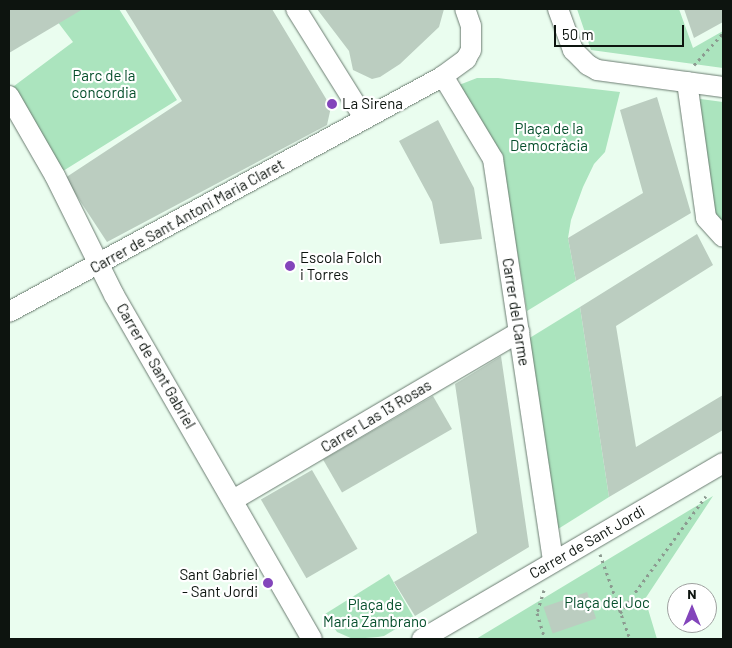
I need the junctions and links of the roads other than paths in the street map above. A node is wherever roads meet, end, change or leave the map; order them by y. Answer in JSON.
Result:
{"nodes":[{"id":1,"x":296,"y":9,"type":"edge"},
{"id":2,"x":465,"y":9,"type":"edge"},
{"id":3,"x":558,"y":9,"type":"edge"},
{"id":4,"x":689,"y":75,"type":"junction"},
{"id":5,"x":443,"y":76,"type":"junction"},
{"id":6,"x":723,"y":87,"type":"edge"},
{"id":7,"x":9,"y":96,"type":"edge"},
{"id":8,"x":364,"y":118,"type":"junction"},
{"id":9,"x":723,"y":237,"type":"edge"},
{"id":10,"x":99,"y":264,"type":"junction"},
{"id":11,"x":9,"y":312,"type":"edge"},
{"id":12,"x":519,"y":332,"type":"junction"},
{"id":13,"x":723,"y":463,"type":"edge"},
{"id":14,"x":233,"y":500,"type":"junction"},
{"id":15,"x":553,"y":562,"type":"junction"},
{"id":16,"x":451,"y":622,"type":"junction"},
{"id":17,"x":312,"y":637,"type":"edge"},
{"id":18,"x":422,"y":639,"type":"edge"},
{"id":19,"x":435,"y":639,"type":"edge"}],
"edges":[{"from":1,"to":8,"type":"street"},
{"from":2,"to":5,"type":"street","name":"Carrer de Sant Antoni Maria Claret"},
{"from":3,"to":4,"type":"street"},
{"from":4,"to":6,"type":"street"},
{"from":4,"to":9,"type":"street"},
{"from":5,"to":8,"type":"street","name":"Carrer de Sant Antoni Maria Claret"},
{"from":5,"to":12,"type":"street","name":"Carrer del Carme"},
{"from":7,"to":10,"type":"street","name":"Carrer de Sant Gabriel"},
{"from":8,"to":10,"type":"street","name":"Carrer de Sant Antoni Maria Claret"},
{"from":10,"to":11,"type":"street","name":"Carrer de Sant Antoni Maria Claret"},
{"from":10,"to":14,"type":"street","name":"Carrer de Sant Gabriel"},
{"from":12,"to":14,"type":"street","name":"Carrer Las 13 Rosas"},
{"from":12,"to":15,"type":"street","name":"Carrer del Carme"},
{"from":13,"to":15,"type":"street","name":"Carrer de Sant Jordi"},
{"from":14,"to":17,"type":"street","name":"Carrer de Sant Gabriel"},
{"from":15,"to":16,"type":"street","name":"Carrer de Sant Jordi"},
{"from":16,"to":18,"type":"street","name":"Carrer de Sant Jordi"},
{"from":16,"to":19,"type":"street","name":"Carrer de Sant Jordi"}]}
